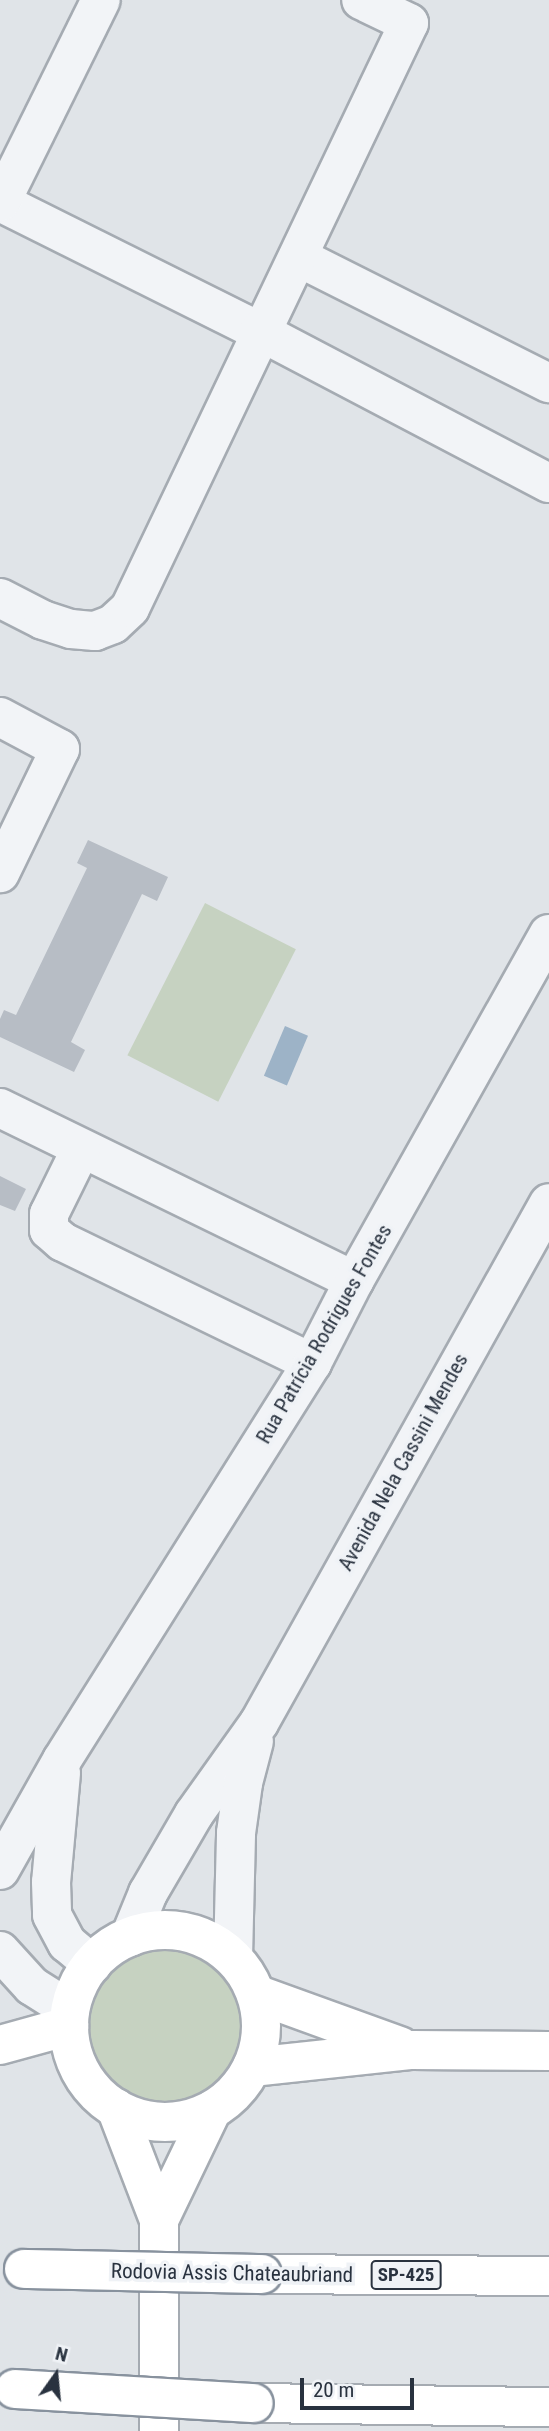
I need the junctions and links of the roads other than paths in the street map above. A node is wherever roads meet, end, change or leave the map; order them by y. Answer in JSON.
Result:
{"nodes":[{"id":1,"x":101,"y":0,"type":"edge"},
{"id":2,"x":361,"y":0,"type":"edge"},
{"id":3,"x":1,"y":202,"type":"edge"},
{"id":4,"x":298,"y":257,"type":"junction"},
{"id":5,"x":259,"y":331,"type":"junction"},
{"id":6,"x":549,"y":383,"type":"edge"},
{"id":7,"x":549,"y":483,"type":"edge"},
{"id":8,"x":0,"y":598,"type":"edge"},
{"id":9,"x":0,"y":717,"type":"edge"},
{"id":10,"x":0,"y":873,"type":"edge"},
{"id":11,"x":549,"y":934,"type":"edge"},
{"id":12,"x":0,"y":1108,"type":"edge"},
{"id":13,"x":81,"y":1149,"type":"junction"},
{"id":14,"x":549,"y":1203,"type":"edge"},
{"id":15,"x":354,"y":1281,"type":"junction"},
{"id":16,"x":312,"y":1363,"type":"junction"},
{"id":17,"x":259,"y":1723,"type":"junction"},
{"id":18,"x":62,"y":1760,"type":"junction"},
{"id":19,"x":0,"y":1870,"type":"edge"},
{"id":20,"x":130,"y":1937,"type":"junction"},
{"id":21,"x":0,"y":1951,"type":"edge"},
{"id":22,"x":233,"y":1958,"type":"junction"},
{"id":23,"x":92,"y":1964,"type":"junction"},
{"id":24,"x":256,"y":1994,"type":"junction"},
{"id":25,"x":69,"y":2018,"type":"junction"},
{"id":26,"x":0,"y":2045,"type":"edge"},
{"id":27,"x":412,"y":2050,"type":"junction"},
{"id":28,"x":549,"y":2051,"type":"edge"},
{"id":29,"x":252,"y":2067,"type":"junction"},
{"id":30,"x":116,"y":2108,"type":"junction"},
{"id":31,"x":212,"y":2110,"type":"junction"},
{"id":32,"x":159,"y":2220,"type":"junction"},
{"id":33,"x":12,"y":2268,"type":"edge"},
{"id":34,"x":549,"y":2276,"type":"edge"},
{"id":35,"x":8,"y":2388,"type":"edge"},
{"id":36,"x":549,"y":2407,"type":"edge"},
{"id":37,"x":159,"y":2431,"type":"edge"}],
"edges":[{"from":1,"to":3,"type":"street"},
{"from":2,"to":4,"type":"street"},
{"from":3,"to":5,"type":"street"},
{"from":4,"to":5,"type":"street"},
{"from":4,"to":6,"type":"street"},
{"from":5,"to":7,"type":"street"},
{"from":5,"to":8,"type":"street"},
{"from":9,"to":10,"type":"street"},
{"from":11,"to":15,"type":"street","name":"Rua Patrícia Rodrigues Fontes"},
{"from":12,"to":13,"type":"street"},
{"from":13,"to":15,"type":"street"},
{"from":13,"to":16,"type":"street"},
{"from":14,"to":17,"type":"street","name":"Avenida Nela Cassini Mendes"},
{"from":15,"to":16,"type":"street","name":"Rua Patrícia Rodrigues Fontes"},
{"from":16,"to":18,"type":"street","name":"Rua Patrícia Rodrigues Fontes"},
{"from":17,"to":20,"type":"street","name":"Avenida Nela Cassini Mendes"},
{"from":17,"to":22,"type":"street","name":"Avenida Nela Cassini Mendes"},
{"from":18,"to":19,"type":"street","name":"Rua Patrícia Rodrigues Fontes"},
{"from":18,"to":23,"type":"street","name":"Rua Patrícia Rodrigues Fontes"},
{"from":20,"to":22,"type":"main road"},
{"from":20,"to":23,"type":"main road"},
{"from":21,"to":25,"type":"street"},
{"from":22,"to":24,"type":"main road"},
{"from":23,"to":25,"type":"main road"},
{"from":24,"to":27,"type":"main road"},
{"from":24,"to":29,"type":"main road"},
{"from":25,"to":26,"type":"main road"},
{"from":25,"to":30,"type":"main road"},
{"from":27,"to":28,"type":"main road"},
{"from":27,"to":29,"type":"main road"},
{"from":29,"to":31,"type":"main road"},
{"from":30,"to":31,"type":"main road"},
{"from":30,"to":32,"type":"main road"},
{"from":31,"to":32,"type":"main road"},
{"from":32,"to":37,"type":"main road"},
{"from":33,"to":34,"type":"main road","name":"Rodovia Assis Chateaubriand","number":"SP-425","bridge":true},
{"from":35,"to":36,"type":"main road","bridge":true}]}
